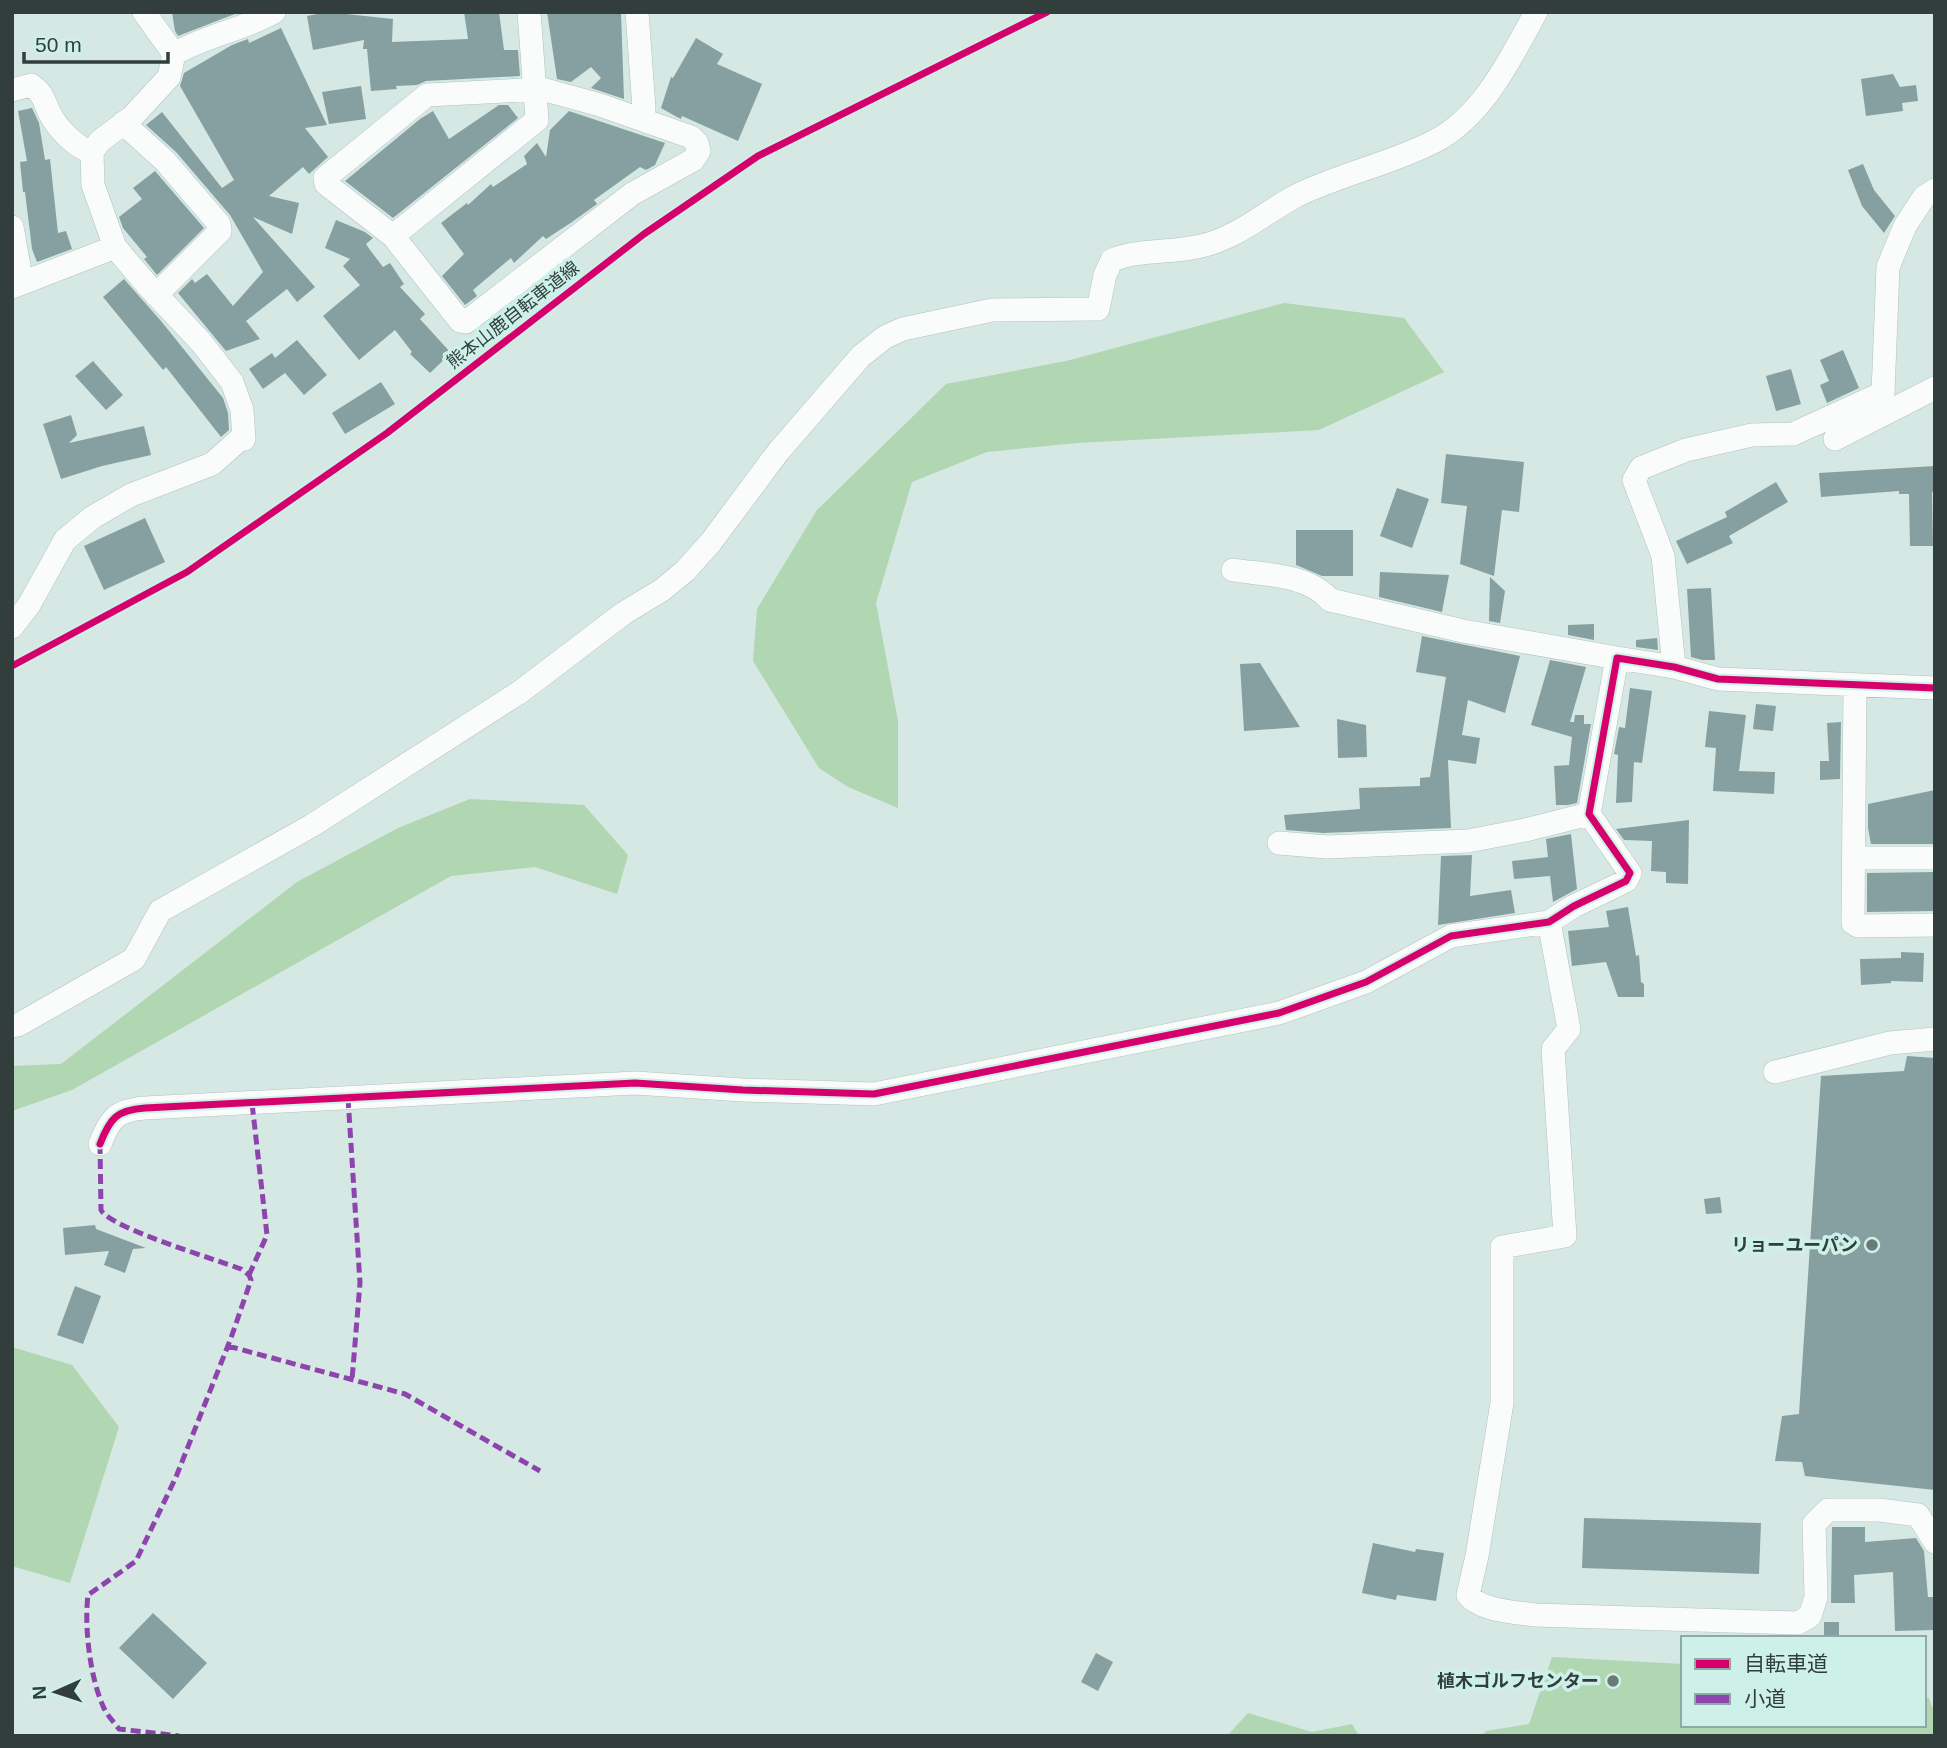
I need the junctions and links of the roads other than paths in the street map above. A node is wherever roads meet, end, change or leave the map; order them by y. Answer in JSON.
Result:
{"nodes":[{"id":1,"x":144,"y":12,"type":"edge"},
{"id":2,"x":274,"y":12,"type":"edge"},
{"id":3,"x":529,"y":12,"type":"edge"},
{"id":4,"x":637,"y":12,"type":"edge"},
{"id":5,"x":1536,"y":12,"type":"edge"},
{"id":6,"x":174,"y":54,"type":"junction"},
{"id":7,"x":12,"y":90,"type":"edge"},
{"id":8,"x":536,"y":90,"type":"junction"},
{"id":9,"x":640,"y":118,"type":"junction"},
{"id":10,"x":123,"y":123,"type":"junction"},
{"id":11,"x":92,"y":152,"type":"junction"},
{"id":12,"x":1935,"y":190,"type":"edge"},
{"id":13,"x":12,"y":227,"type":"edge"},
{"id":14,"x":393,"y":236,"type":"junction"},
{"id":15,"x":115,"y":247,"type":"junction"},
{"id":16,"x":17,"y":285,"type":"edge"},
{"id":17,"x":156,"y":295,"type":"junction"},
{"id":18,"x":1935,"y":379,"type":"edge"},
{"id":19,"x":1935,"y":388,"type":"edge"},
{"id":20,"x":1883,"y":393,"type":"junction"},
{"id":21,"x":1835,"y":439,"type":"dead end"},
{"id":22,"x":1233,"y":570,"type":"dead end"},
{"id":23,"x":12,"y":627,"type":"edge"},
{"id":24,"x":1617,"y":658,"type":"junction"},
{"id":25,"x":1674,"y":667,"type":"junction"},
{"id":26,"x":1855,"y":685,"type":"junction"},
{"id":27,"x":1935,"y":688,"type":"edge"},
{"id":28,"x":1589,"y":814,"type":"junction"},
{"id":29,"x":1279,"y":843,"type":"dead end"},
{"id":30,"x":1854,"y":858,"type":"junction"},
{"id":31,"x":1935,"y":858,"type":"edge"},
{"id":32,"x":1549,"y":922,"type":"junction"},
{"id":33,"x":1935,"y":925,"type":"edge"},
{"id":34,"x":12,"y":1026,"type":"edge"},
{"id":35,"x":1935,"y":1039,"type":"edge"},
{"id":36,"x":1775,"y":1072,"type":"dead end"},
{"id":37,"x":100,"y":1144,"type":"dead end"},
{"id":38,"x":1935,"y":1542,"type":"edge"}],
"edges":[{"from":1,"to":6,"type":"street"},
{"from":2,"to":6,"type":"street"},
{"from":3,"to":8,"type":"street"},
{"from":4,"to":9,"type":"street"},
{"from":5,"to":34,"type":"street"},
{"from":6,"to":10,"type":"street"},
{"from":7,"to":11,"type":"street"},
{"from":8,"to":9,"type":"street"},
{"from":8,"to":14,"type":"street"},
{"from":8,"to":14,"type":"street"},
{"from":9,"to":14,"type":"street"},
{"from":10,"to":11,"type":"street"},
{"from":10,"to":17,"type":"street"},
{"from":11,"to":15,"type":"street"},
{"from":12,"to":20,"type":"street"},
{"from":13,"to":16,"type":"street"},
{"from":15,"to":16,"type":"street"},
{"from":15,"to":17,"type":"street"},
{"from":17,"to":23,"type":"street"},
{"from":18,"to":20,"type":"street"},
{"from":19,"to":21,"type":"street"},
{"from":20,"to":25,"type":"street"},
{"from":22,"to":24,"type":"street"},
{"from":24,"to":25,"type":"street"},
{"from":24,"to":28,"type":"street"},
{"from":25,"to":26,"type":"street"},
{"from":26,"to":27,"type":"street"},
{"from":26,"to":30,"type":"street"},
{"from":28,"to":29,"type":"street"},
{"from":28,"to":32,"type":"street"},
{"from":30,"to":31,"type":"street"},
{"from":30,"to":33,"type":"street"},
{"from":32,"to":37,"type":"street"},
{"from":32,"to":38,"type":"street"},
{"from":35,"to":36,"type":"street"}]}
